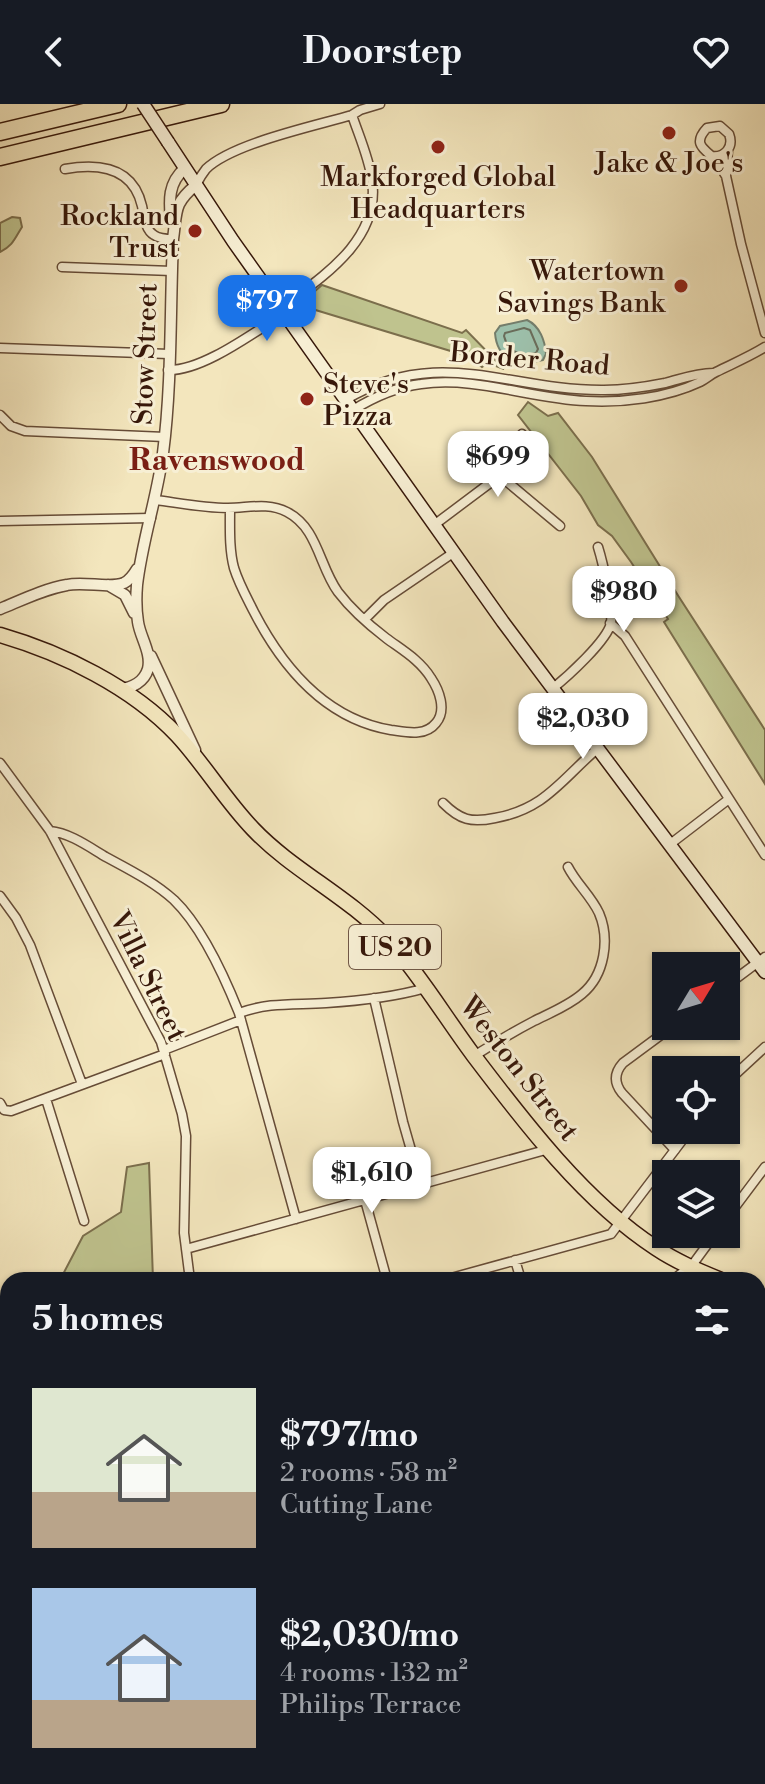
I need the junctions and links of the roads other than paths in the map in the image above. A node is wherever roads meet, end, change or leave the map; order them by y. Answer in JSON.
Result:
{"nodes":[{"id":1,"x":118,"y":104,"type":"edge"},
{"id":2,"x":143,"y":104,"type":"edge"},
{"id":3,"x":221,"y":104,"type":"edge"},
{"id":4,"x":380,"y":104,"type":"edge"},
{"id":5,"x":352,"y":115,"type":"junction"},
{"id":6,"x":0,"y":132,"type":"edge"},
{"id":7,"x":728,"y":150,"type":"junction"},
{"id":8,"x":711,"y":156,"type":"junction"},
{"id":9,"x":0,"y":157,"type":"edge"},
{"id":10,"x":185,"y":168,"type":"junction"},
{"id":11,"x":65,"y":169,"type":"dead end"},
{"id":12,"x":726,"y":176,"type":"junction"},
{"id":13,"x":196,"y":185,"type":"junction"},
{"id":14,"x":173,"y":239,"type":"junction"},
{"id":15,"x":62,"y":267,"type":"dead end"},
{"id":16,"x":172,"y":271,"type":"junction"},
{"id":17,"x":283,"y":311,"type":"junction"},
{"id":18,"x":765,"y":333,"type":"edge"},
{"id":19,"x":765,"y":347,"type":"edge"},
{"id":20,"x":0,"y":348,"type":"edge"},
{"id":21,"x":169,"y":354,"type":"junction"},
{"id":22,"x":168,"y":370,"type":"junction"},
{"id":23,"x":349,"y":405,"type":"junction"},
{"id":24,"x":0,"y":415,"type":"edge"},
{"id":25,"x":522,"y":434,"type":"dead end"},
{"id":26,"x":165,"y":437,"type":"junction"},
{"id":27,"x":499,"y":475,"type":"junction"},
{"id":28,"x":156,"y":500,"type":"junction"},
{"id":29,"x":230,"y":508,"type":"junction"},
{"id":30,"x":151,"y":518,"type":"junction"},
{"id":31,"x":0,"y":521,"type":"edge"},
{"id":32,"x":434,"y":525,"type":"junction"},
{"id":33,"x":560,"y":526,"type":"dead end"},
{"id":34,"x":598,"y":547,"type":"dead end"},
{"id":35,"x":453,"y":553,"type":"junction"},
{"id":36,"x":140,"y":564,"type":"junction"},
{"id":37,"x":108,"y":585,"type":"junction"},
{"id":38,"x":3,"y":608,"type":"edge"},
{"id":39,"x":365,"y":619,"type":"junction"},
{"id":40,"x":610,"y":623,"type":"junction"},
{"id":41,"x":139,"y":630,"type":"junction"},
{"id":42,"x":0,"y":635,"type":"edge"},
{"id":43,"x":145,"y":645,"type":"junction"},
{"id":44,"x":120,"y":689,"type":"junction"},
{"id":45,"x":552,"y":689,"type":"junction"},
{"id":46,"x":597,"y":749,"type":"junction"},
{"id":47,"x":0,"y":763,"type":"edge"},
{"id":48,"x":210,"y":776,"type":"junction"},
{"id":49,"x":729,"y":799,"type":"junction"},
{"id":50,"x":443,"y":803,"type":"dead end"},
{"id":51,"x":50,"y":831,"type":"junction"},
{"id":52,"x":669,"y":845,"type":"junction"},
{"id":53,"x":765,"y":855,"type":"edge"},
{"id":54,"x":568,"y":867,"type":"dead end"},
{"id":55,"x":0,"y":896,"type":"edge"},
{"id":56,"x":763,"y":964,"type":"edge"},
{"id":57,"x":740,"y":978,"type":"edge"},
{"id":58,"x":426,"y":988,"type":"junction"},
{"id":59,"x":374,"y":998,"type":"junction"},
{"id":60,"x":240,"y":1016,"type":"junction"},
{"id":61,"x":654,"y":1040,"type":"edge"},
{"id":62,"x":765,"y":1047,"type":"edge"},
{"id":63,"x":164,"y":1052,"type":"junction"},
{"id":64,"x":474,"y":1056,"type":"junction"},
{"id":65,"x":740,"y":1070,"type":"edge"},
{"id":66,"x":82,"y":1084,"type":"junction"},
{"id":67,"x":46,"y":1099,"type":"junction"},
{"id":68,"x":0,"y":1103,"type":"edge"},
{"id":69,"x":680,"y":1144,"type":"edge"},
{"id":70,"x":549,"y":1149,"type":"junction"},
{"id":71,"x":675,"y":1150,"type":"junction"},
{"id":72,"x":765,"y":1167,"type":"edge"},
{"id":73,"x":421,"y":1185,"type":"junction"},
{"id":74,"x":365,"y":1200,"type":"junction"},
{"id":75,"x":740,"y":1200,"type":"edge"},
{"id":76,"x":296,"y":1219,"type":"junction"},
{"id":77,"x":84,"y":1221,"type":"dead end"},
{"id":78,"x":621,"y":1222,"type":"junction"},
{"id":79,"x":707,"y":1248,"type":"edge"},
{"id":80,"x":186,"y":1249,"type":"junction"},
{"id":81,"x":515,"y":1260,"type":"junction"},
{"id":82,"x":189,"y":1272,"type":"edge"},
{"id":83,"x":385,"y":1272,"type":"edge"},
{"id":84,"x":472,"y":1272,"type":"edge"},
{"id":85,"x":519,"y":1272,"type":"edge"},
{"id":86,"x":688,"y":1272,"type":"edge"},
{"id":87,"x":692,"y":1272,"type":"edge"}],
"edges":[{"from":1,"to":6,"type":"highway"},
{"from":2,"to":10,"type":"main road","bridge":true},
{"from":3,"to":9,"type":"highway"},
{"from":4,"to":5,"type":"street"},
{"from":5,"to":13,"type":"street"},
{"from":5,"to":17,"type":"street"},
{"from":7,"to":8,"type":"street"},
{"from":7,"to":8,"type":"street"},
{"from":7,"to":12,"type":"street"},
{"from":8,"to":12,"type":"street"},
{"from":10,"to":13,"type":"main road"},
{"from":10,"to":14,"type":"street","name":"Stow Street"},
{"from":11,"to":14,"type":"street"},
{"from":12,"to":18,"type":"street"},
{"from":13,"to":14,"type":"street","name":"Stow Street"},
{"from":13,"to":17,"type":"main road"},
{"from":14,"to":16,"type":"street","name":"Stow Street"},
{"from":15,"to":16,"type":"street"},
{"from":16,"to":21,"type":"street","name":"Stow Street"},
{"from":17,"to":22,"type":"street"},
{"from":17,"to":23,"type":"main road"},
{"from":19,"to":23,"type":"street","name":"Border Road"},
{"from":20,"to":21,"type":"street"},
{"from":21,"to":22,"type":"street","name":"Stow Street"},
{"from":22,"to":26,"type":"street","name":"Stow Street"},
{"from":23,"to":32,"type":"main road"},
{"from":24,"to":26,"type":"street"},
{"from":25,"to":27,"type":"street"},
{"from":26,"to":28,"type":"street","name":"Stow Street"},
{"from":27,"to":32,"type":"street"},
{"from":27,"to":33,"type":"street"},
{"from":28,"to":29,"type":"street"},
{"from":28,"to":30,"type":"street","name":"Stow Street"},
{"from":29,"to":39,"type":"street"},
{"from":29,"to":39,"type":"street"},
{"from":30,"to":31,"type":"street"},
{"from":30,"to":36,"type":"street","name":"Stow Street"},
{"from":32,"to":35,"type":"main road"},
{"from":34,"to":40,"type":"street"},
{"from":35,"to":39,"type":"street"},
{"from":35,"to":45,"type":"main road"},
{"from":36,"to":37,"type":"street"},
{"from":36,"to":41,"type":"street","name":"Stow Street"},
{"from":37,"to":38,"type":"street"},
{"from":37,"to":41,"type":"street"},
{"from":40,"to":45,"type":"street"},
{"from":40,"to":49,"type":"street"},
{"from":41,"to":43,"type":"street","name":"Stow Street"},
{"from":42,"to":44,"type":"main road","name":"Weston Street","number":"US 20"},
{"from":43,"to":44,"type":"street"},
{"from":43,"to":48,"type":"street","name":"Stow Street"},
{"from":44,"to":48,"type":"main road","name":"Weston Street","number":"US 20"},
{"from":45,"to":46,"type":"main road"},
{"from":46,"to":50,"type":"street"},
{"from":46,"to":52,"type":"main road"},
{"from":47,"to":51,"type":"street","name":"Villa Street"},
{"from":48,"to":58,"type":"main road","name":"Weston Street","number":"US 20"},
{"from":49,"to":52,"type":"street"},
{"from":49,"to":53,"type":"street"},
{"from":51,"to":60,"type":"street"},
{"from":51,"to":63,"type":"street","name":"Villa Street"},
{"from":52,"to":56,"type":"main road"},
{"from":54,"to":64,"type":"street"},
{"from":55,"to":66,"type":"street"},
{"from":56,"to":57,"type":"street"},
{"from":58,"to":59,"type":"street"},
{"from":58,"to":64,"type":"main road","name":"Weston Street","number":"US 20"},
{"from":59,"to":60,"type":"street"},
{"from":59,"to":73,"type":"street"},
{"from":60,"to":63,"type":"street"},
{"from":60,"to":76,"type":"street"},
{"from":61,"to":71,"type":"street"},
{"from":62,"to":65,"type":"street"},
{"from":63,"to":66,"type":"street"},
{"from":63,"to":80,"type":"street","name":"Villa Street"},
{"from":64,"to":70,"type":"main road","name":"Weston Street","number":"US 20"},
{"from":66,"to":67,"type":"street"},
{"from":67,"to":68,"type":"street"},
{"from":67,"to":77,"type":"street"},
{"from":69,"to":71,"type":"street"},
{"from":70,"to":73,"type":"street"},
{"from":70,"to":78,"type":"main road","name":"Weston Street","number":"US 20"},
{"from":71,"to":78,"type":"street"},
{"from":72,"to":75,"type":"street"},
{"from":73,"to":74,"type":"street"},
{"from":74,"to":76,"type":"street"},
{"from":74,"to":83,"type":"street"},
{"from":76,"to":80,"type":"street"},
{"from":78,"to":81,"type":"street"},
{"from":78,"to":86,"type":"main road","name":"Weston Street","number":"US 20"},
{"from":79,"to":87,"type":"street"},
{"from":80,"to":82,"type":"street","name":"Villa Street"},
{"from":81,"to":84,"type":"street"},
{"from":81,"to":85,"type":"street"}]}
